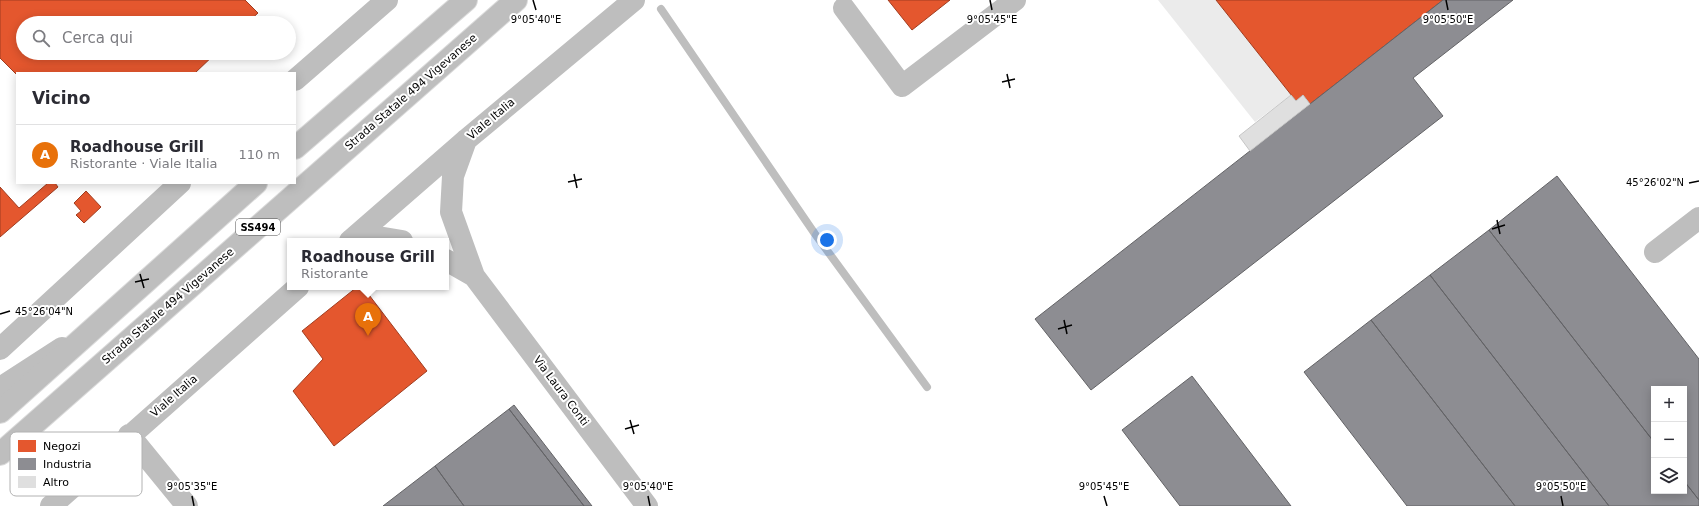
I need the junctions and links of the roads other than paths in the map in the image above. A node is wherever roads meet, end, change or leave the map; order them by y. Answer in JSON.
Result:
{"nodes":[{"id":1,"x":466,"y":0,"type":"edge"},
{"id":2,"x":516,"y":0,"type":"edge"},
{"id":3,"x":634,"y":0,"type":"edge"},
{"id":4,"x":1015,"y":0,"type":"edge"},
{"id":5,"x":376,"y":3,"type":"edge"},
{"id":6,"x":844,"y":8,"type":"dead end"},
{"id":7,"x":296,"y":79,"type":"edge"},
{"id":8,"x":466,"y":140,"type":"junction"},
{"id":9,"x":296,"y":147,"type":"edge"},
{"id":10,"x":179,"y":184,"type":"edge"},
{"id":11,"x":255,"y":184,"type":"edge"},
{"id":12,"x":1699,"y":218,"type":"edge"},
{"id":13,"x":354,"y":238,"type":"edge"},
{"id":14,"x":1655,"y":252,"type":"dead end"},
{"id":15,"x":449,"y":262,"type":"edge"},
{"id":16,"x":474,"y":276,"type":"junction"},
{"id":17,"x":295,"y":290,"type":"edge"},
{"id":18,"x":98,"y":325,"type":"junction"},
{"id":19,"x":0,"y":349,"type":"edge"},
{"id":20,"x":0,"y":388,"type":"edge"},
{"id":21,"x":0,"y":412,"type":"edge"},
{"id":22,"x":25,"y":432,"type":"edge"},
{"id":23,"x":132,"y":432,"type":"edge"},
{"id":24,"x":10,"y":445,"type":"edge"},
{"id":25,"x":142,"y":451,"type":"edge"},
{"id":26,"x":0,"y":454,"type":"edge"},
{"id":27,"x":62,"y":496,"type":"edge"},
{"id":28,"x":51,"y":506,"type":"edge"},
{"id":29,"x":187,"y":506,"type":"edge"},
{"id":30,"x":647,"y":506,"type":"edge"}],
"edges":[{"from":1,"to":9,"type":"street"},
{"from":2,"to":22,"type":"street","name":"Strada Statale 494 Vigevanese","number":"SS494"},
{"from":3,"to":8,"type":"street","name":"Viale Italia"},
{"from":4,"to":6,"type":"street"},
{"from":5,"to":7,"type":"street"},
{"from":8,"to":13,"type":"street","name":"Viale Italia"},
{"from":8,"to":16,"type":"street","name":"Via Laura Conti"},
{"from":10,"to":19,"type":"street"},
{"from":11,"to":18,"type":"street","number":"SS494"},
{"from":12,"to":14,"type":"street"},
{"from":15,"to":16,"type":"street","name":"Via Laura Conti"},
{"from":16,"to":30,"type":"street","name":"Via Laura Conti"},
{"from":17,"to":23,"type":"street","name":"Viale Italia"},
{"from":18,"to":20,"type":"street"},
{"from":18,"to":21,"type":"street","number":"SS494"},
{"from":24,"to":26,"type":"street","name":"Strada Statale 494 Vigevanese","number":"SS494"},
{"from":25,"to":29,"type":"street"},
{"from":27,"to":28,"type":"street","name":"Viale Italia"}]}
